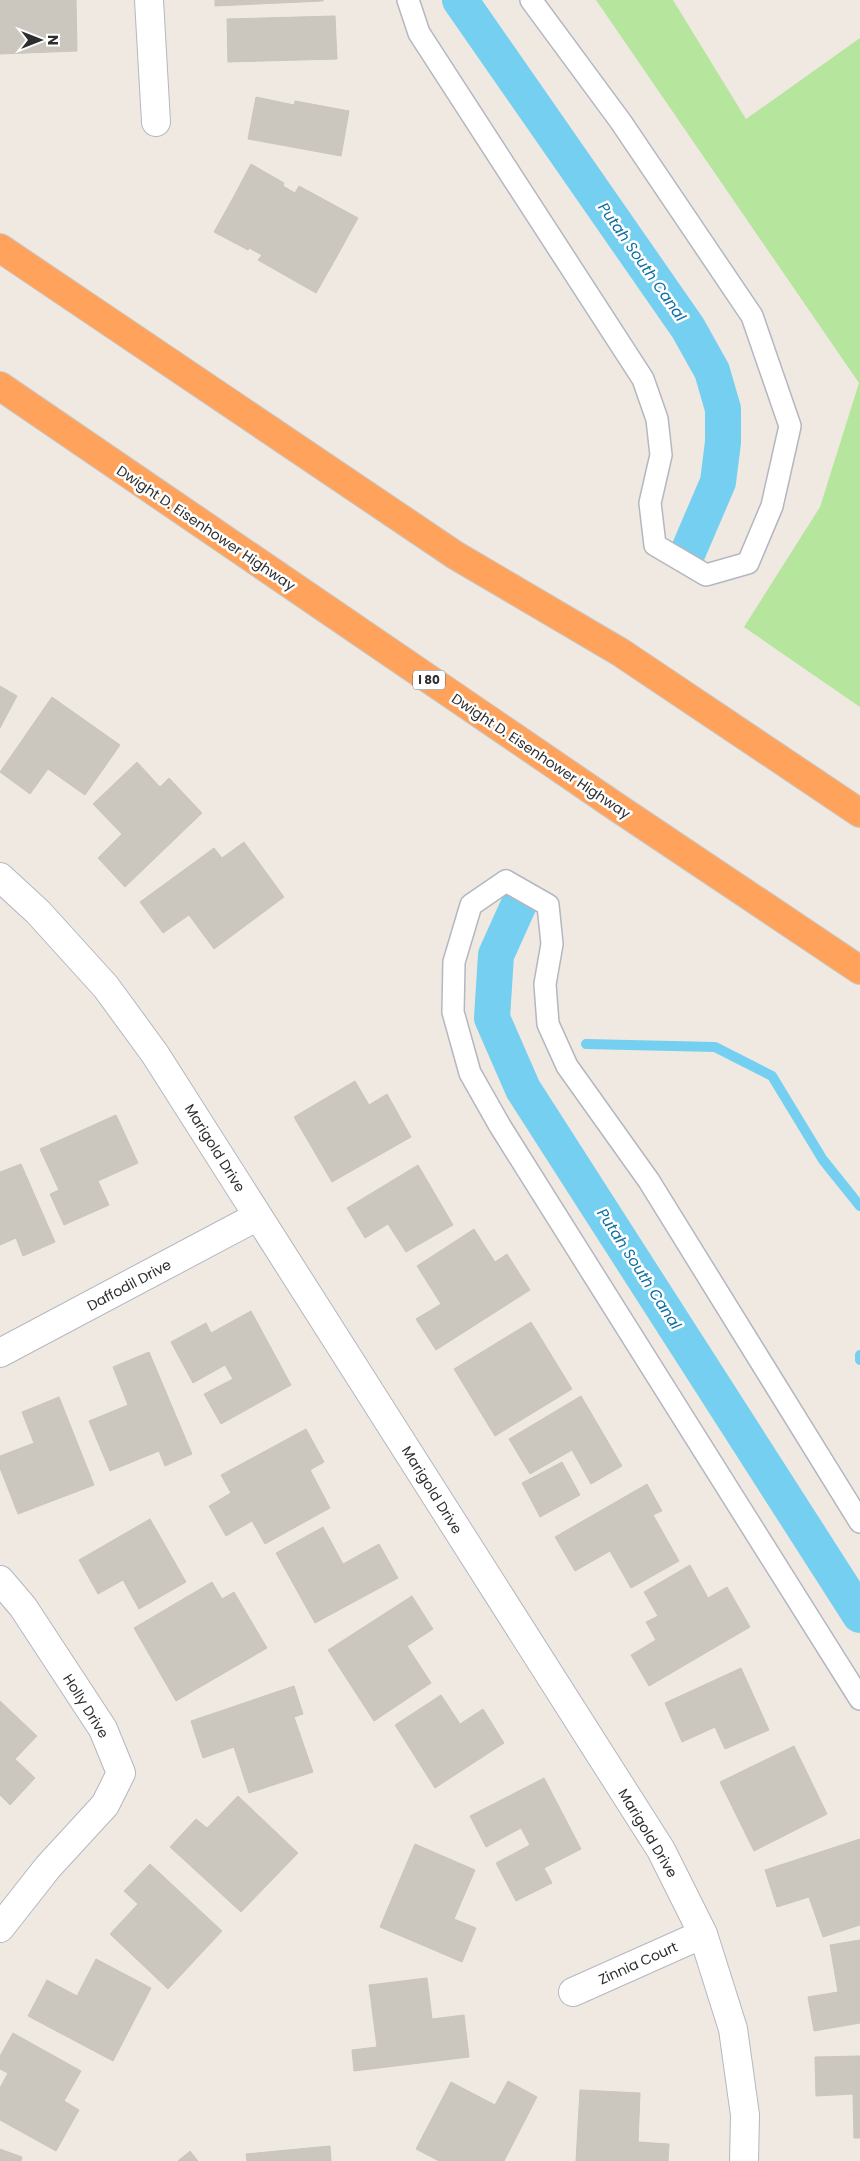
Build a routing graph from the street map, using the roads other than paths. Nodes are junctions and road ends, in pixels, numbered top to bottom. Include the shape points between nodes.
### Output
1 (149, 0) edge
2 (408, 0) edge
3 (531, 0) edge
4 (156, 122) dead end
5 (0, 248) edge
6 (0, 386) edge
7 (860, 813) edge
8 (0, 877) edge
9 (860, 970) edge
10 (258, 1216) junction
11 (0, 1352) edge
12 (860, 1522) edge
13 (0, 1580) edge
14 (860, 1699) edge
15 (0, 1928) edge
16 (703, 1934) junction
17 (573, 1992) dead end
18 (744, 2161) edge

1 - 4 street
2 - 3 lane via 419,33 642,379 657,419 661,455 650,502 655,545 706,575 748,563 772,506 790,426 752,316 621,122
5 - 7 highway via 446,549 620,652
6 - 9 highway, Dwight D. Eisenhower Highway / I 80
8 - 10 street, Marigold Drive via 38,912 106,987 155,1054
10 - 11 street, Daffodil Drive
10 - 16 street, Marigold Drive via 661,1850
12 - 14 lane via 649,1181 567,1066 548,1024 545,984 552,944 548,906 506,881 471,905 454,962 453,1012 470,1073 505,1135
13 - 15 street, Holly Drive via 23,1607 103,1729 121,1773 105,1805 48,1867
16 - 17 street, Zinnia Court
16 - 18 street, Marigold Drive via 733,2029 746,2115

